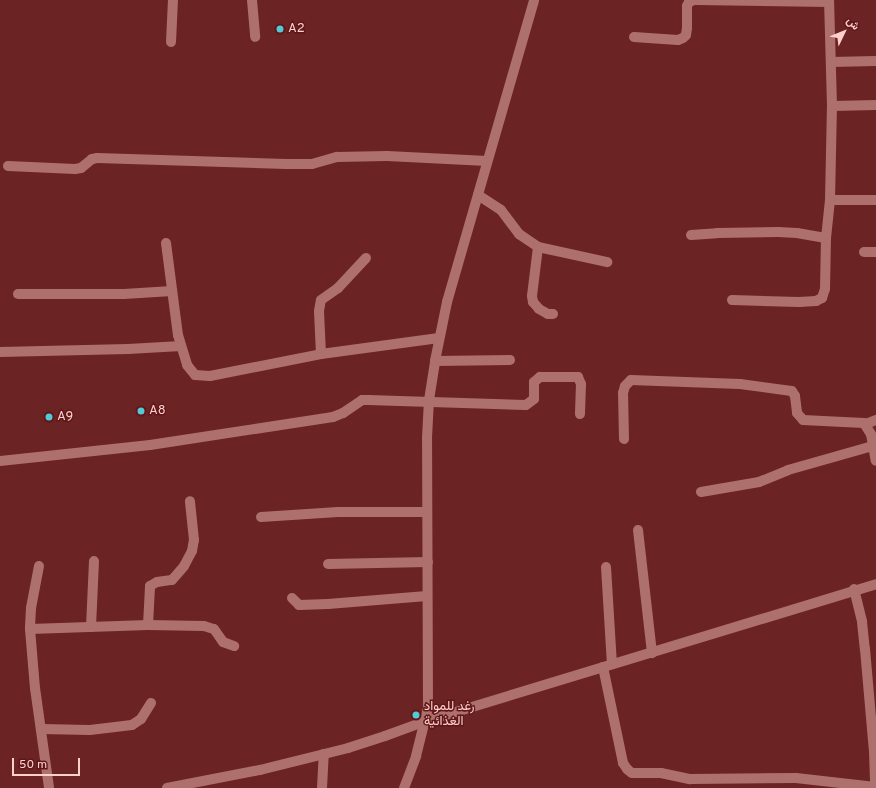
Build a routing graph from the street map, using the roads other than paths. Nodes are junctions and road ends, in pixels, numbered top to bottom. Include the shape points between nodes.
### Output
1 (173, 0) edge
2 (252, 0) edge
3 (534, 0) edge
4 (695, 0) edge
5 (829, 1) edge
6 (255, 37) dead end
7 (634, 37) dead end
8 (171, 42) dead end
9 (876, 61) edge
10 (831, 62) junction
11 (876, 105) edge
12 (832, 106) junction
13 (487, 161) junction
14 (8, 166) dead end
15 (478, 195) junction
16 (830, 200) junction
17 (876, 200) edge
18 (691, 235) dead end
19 (826, 238) junction
20 (166, 243) dead end
21 (538, 247) junction
22 (864, 252) dead end
23 (876, 252) edge
24 (366, 258) dead end
25 (607, 262) dead end
26 (172, 291) junction
27 (18, 294) dead end
28 (732, 300) dead end
29 (553, 314) dead end
30 (439, 338) junction
31 (181, 346) junction
32 (0, 352) edge
33 (321, 354) junction
34 (510, 360) dead end
35 (435, 361) junction
36 (429, 400) junction
37 (580, 414) dead end
38 (876, 420) edge
39 (866, 424) junction
40 (624, 439) dead end
41 (873, 446) junction
42 (0, 461) edge
43 (876, 461) edge
44 (701, 492) dead end
45 (190, 501) dead end
46 (427, 512) junction
47 (261, 517) dead end
48 (638, 530) dead end
49 (94, 561) dead end
50 (428, 562) junction
51 (328, 564) dead end
52 (39, 566) dead end
53 (606, 567) dead end
54 (876, 584) edge
55 (854, 589) junction
56 (427, 596) junction
57 (292, 598) dead end
58 (148, 625) junction
59 (91, 627) junction
60 (30, 629) junction
61 (234, 646) dead end
62 (652, 653) junction
63 (608, 665) junction
64 (151, 703) dead end
65 (426, 721) junction
66 (42, 729) junction
67 (324, 754) junction
68 (875, 787) edge
69 (49, 788) edge
70 (167, 788) edge
71 (322, 788) edge
72 (404, 788) edge

1 - 8 street
2 - 6 street
3 - 13 street
4 - 5 street
4 - 7 street via 687,6 687,28 683,38 678,40
5 - 10 street
9 - 10 street
10 - 12 street
11 - 12 street
12 - 16 street
13 - 14 street via 387,156 337,157 312,164 286,164 97,158 75,169
13 - 15 street
15 - 21 street via 501,210 519,234
15 - 30 street
16 - 17 street
16 - 19 street
18 - 19 street via 778,232
19 - 28 street via 822,298 799,302
20 - 26 street
21 - 25 street
21 - 29 street via 533,302 539,309
22 - 23 street
24 - 33 street via 338,288 321,300
26 - 27 street
26 - 31 street
30 - 33 street
30 - 35 street
31 - 32 street
31 - 33 street via 190,371 202,376
34 - 35 street
35 - 36 street
36 - 37 street via 526,405 534,399 536,378 575,377 581,384
36 - 42 street via 362,400 339,415 311,420 150,445
36 - 46 street
38 - 39 street
39 - 40 street via 804,420 797,413 795,396 789,390 740,384 636,380 628,383 623,393
39 - 41 street
41 - 43 street
41 - 44 street via 788,470 760,482
45 - 58 street via 194,540 192,552 172,580 157,582 150,586
46 - 47 street via 338,512
46 - 50 street
48 - 62 street
49 - 59 street
50 - 51 street
50 - 56 street
52 - 60 street
53 - 63 street
54 - 55 street
55 - 62 street
55 - 68 street via 865,649
56 - 57 street via 306,605 299,605
56 - 65 street via 429,676
58 - 59 street
58 - 61 street via 210,627 223,642
59 - 60 street
60 - 66 street
62 - 63 street
63 - 65 street
63 - 68 street via 623,763 632,773 690,779 796,778
64 - 66 street via 141,719 132,725 90,730
65 - 67 street
65 - 72 street
66 - 69 street
67 - 70 street via 260,770
67 - 71 street

